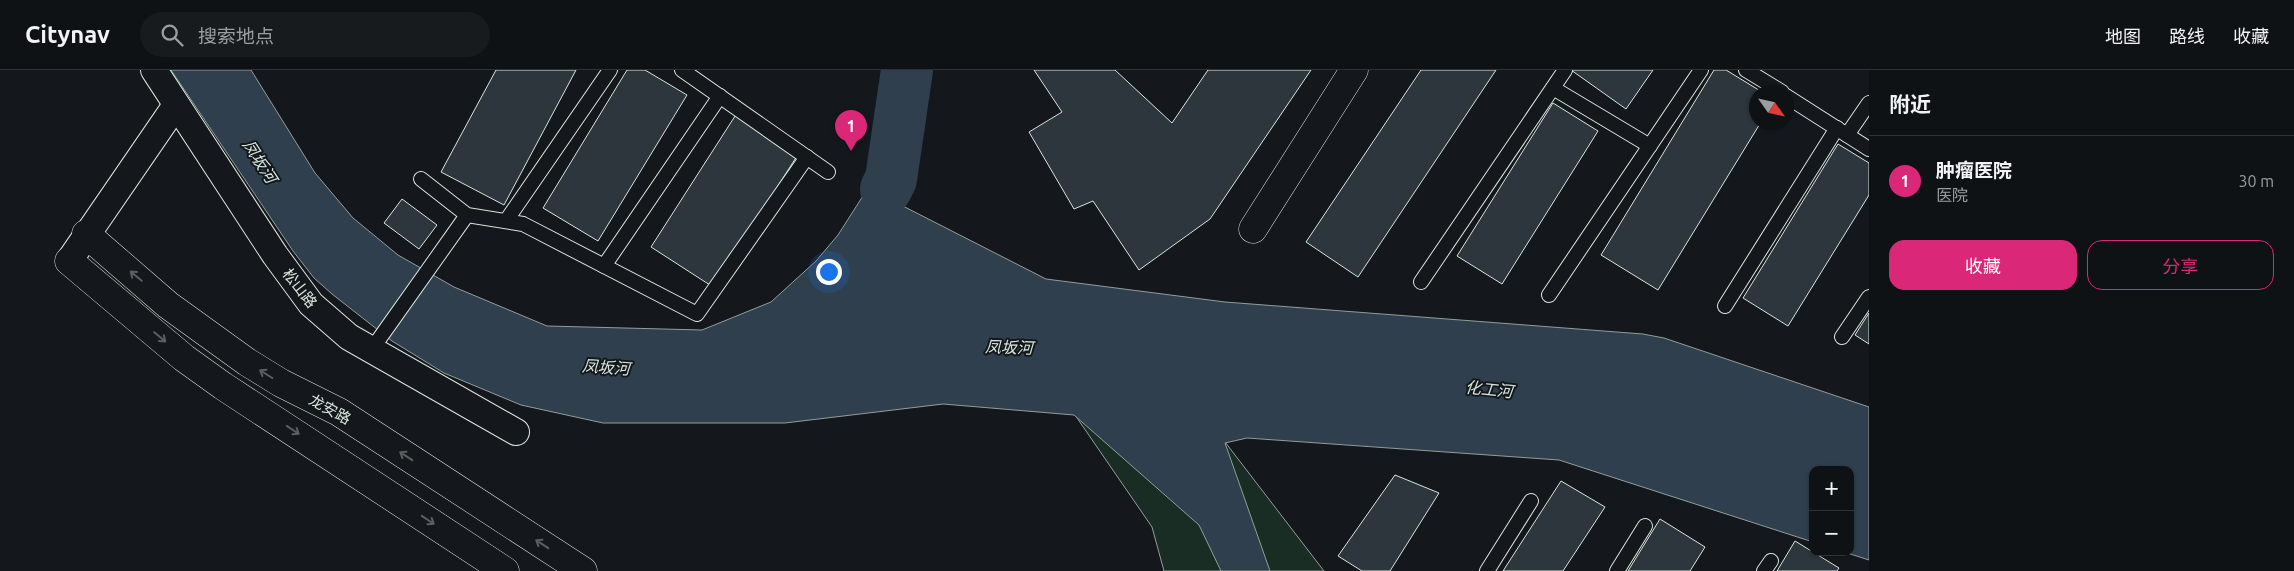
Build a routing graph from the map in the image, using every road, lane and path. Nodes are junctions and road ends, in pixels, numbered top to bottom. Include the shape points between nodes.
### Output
1 (154, 70) edge
2 (610, 70) edge
3 (682, 70) edge
4 (1354, 70) edge
5 (1565, 70) edge
6 (1701, 70) edge
7 (1746, 70) edge
8 (1771, 85) edge
9 (1552, 88) junction
10 (720, 96) junction
11 (1794, 101) edge
12 (1869, 103) edge
13 (176, 105) junction
14 (1842, 131) junction
15 (1650, 146) junction
16 (1869, 149) edge
17 (807, 157) junction
18 (828, 172) dead end
19 (422, 179) dead end
20 (467, 215) junction
21 (506, 222) junction
22 (1253, 229) dead end
23 (86, 234) junction
24 (68, 261) joint
25 (604, 266) junction
26 (1421, 282) dead end
27 (1549, 295) dead end
28 (1869, 296) edge
29 (1725, 306) dead end
30 (1842, 337) dead end
31 (372, 349) junction
32 (516, 432) dead end
33 (1531, 501) dead end
34 (1645, 526) dead end
35 (505, 571) edge
36 (583, 571) edge
37 (1487, 571) edge
38 (1617, 571) edge

1 - 13 street, 松山路
2 - 21 lane
3 - 10 lane
4 - 22 main road
5 - 9 lane
6 - 15 lane
7 - 8 lane
9 - 15 lane
9 - 26 lane
10 - 17 lane
10 - 25 lane
11 - 14 lane
12 - 14 lane
13 - 23 street
13 - 31 street, 松山路 via 274,255 311,304 350,337
14 - 16 lane
14 - 29 lane
15 - 27 lane
17 - 18 lane
17 - 25 lane via 697,314
19 - 20 lane
20 - 21 lane
20 - 31 lane
21 - 25 lane via 523,224
23 - 24 street
36 -> 23 main road, 龙安路 via 339,412 247,362 168,305
24 -> 35 main road via 184,358 223,386
28 - 30 lane
31 - 32 street, 松山路
33 - 37 lane
34 - 38 lane

